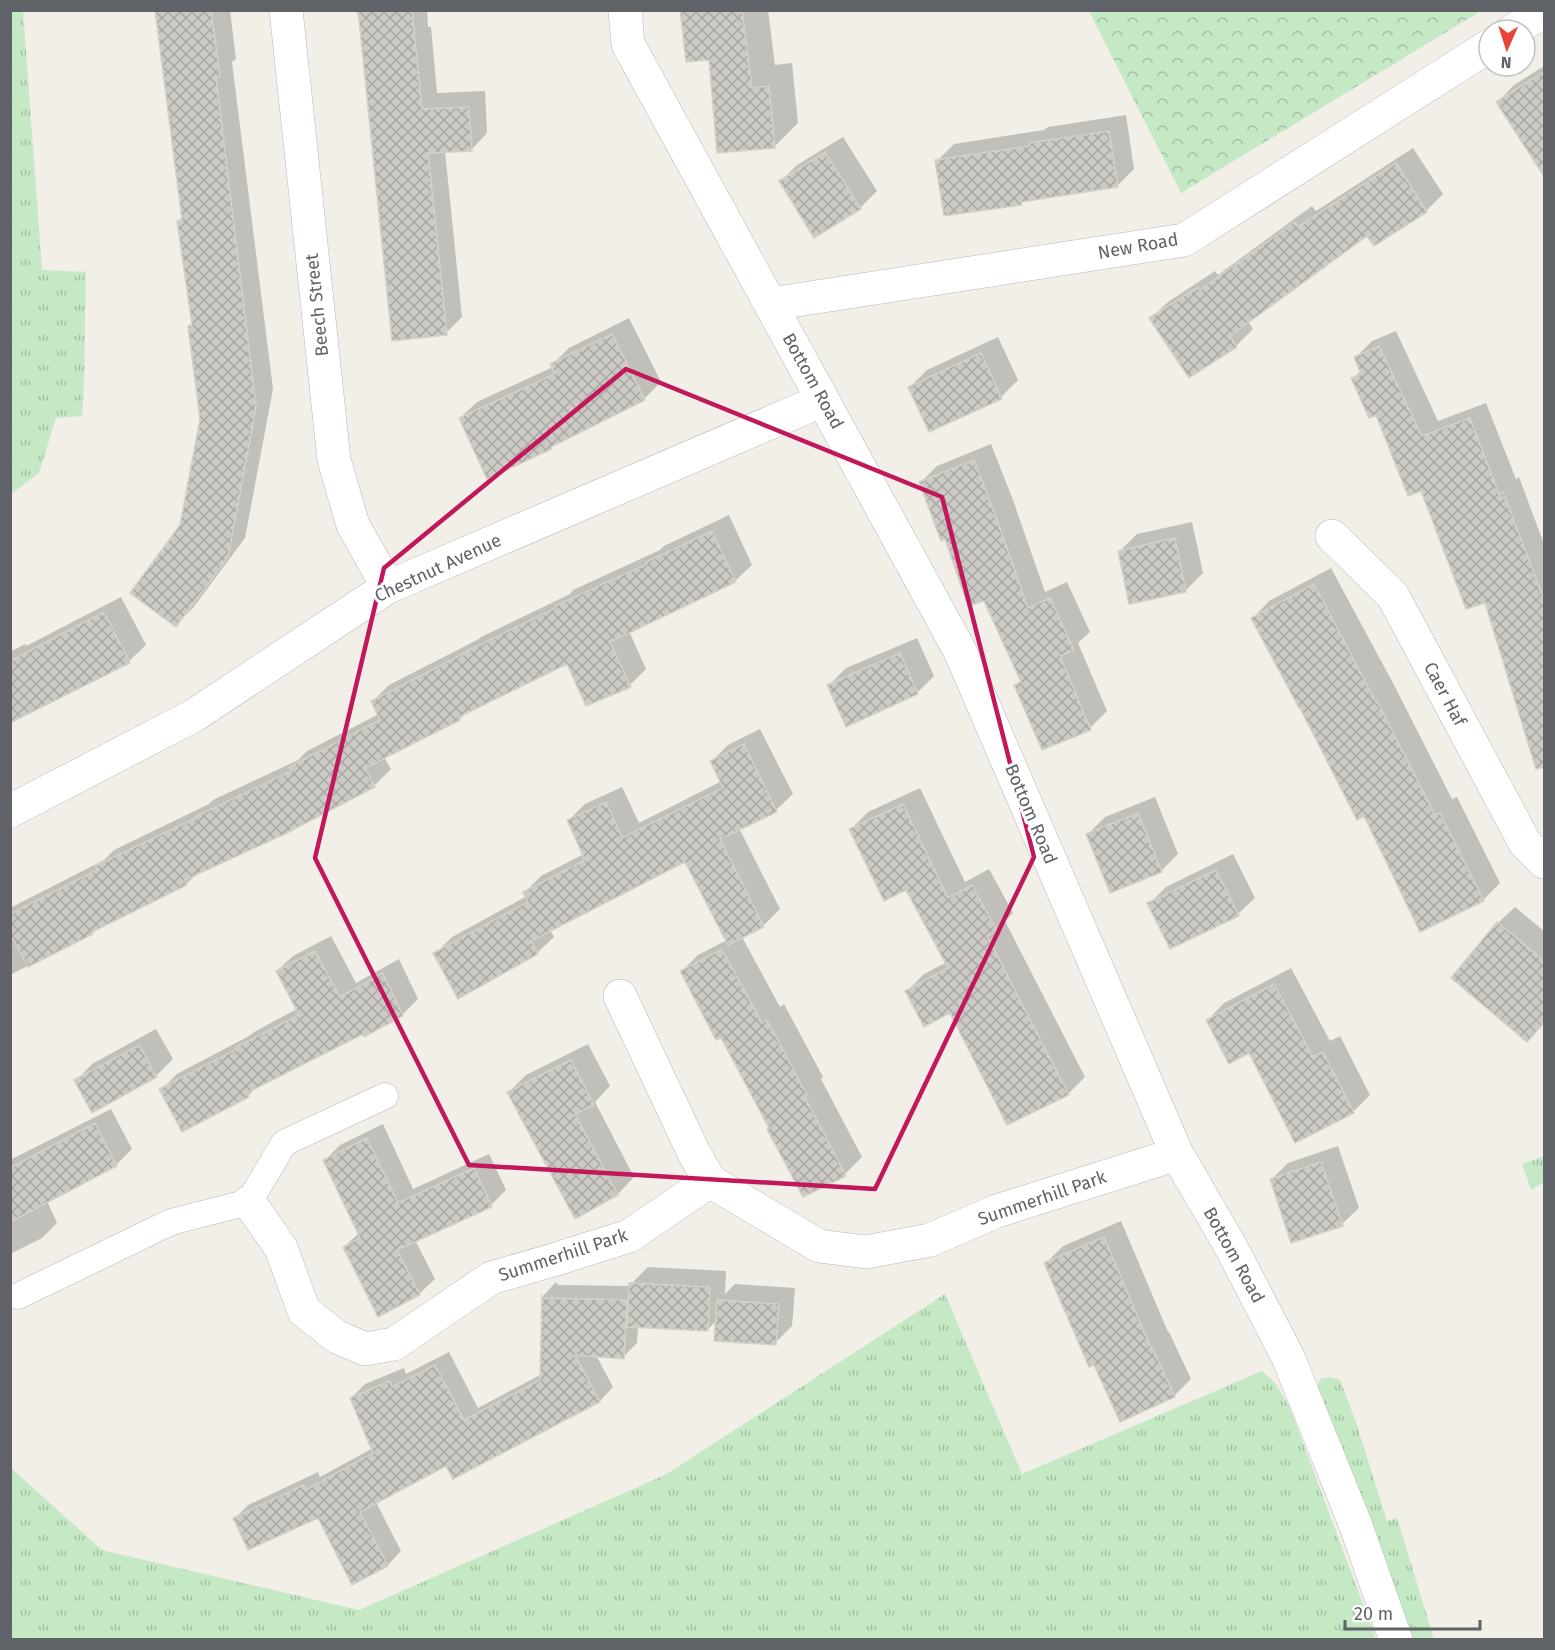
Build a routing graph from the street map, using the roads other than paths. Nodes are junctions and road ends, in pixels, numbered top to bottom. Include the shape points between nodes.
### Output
1 (286, 10) edge
2 (625, 10) edge
3 (1477, 54) edge
4 (771, 304) junction
5 (823, 400) junction
6 (1332, 536) dead end
7 (388, 587) junction
8 (10, 811) edge
9 (1545, 862) edge
10 (620, 996) dead end
11 (385, 1096) dead end
12 (1177, 1154) junction
13 (710, 1180) junction
14 (249, 1202) junction
15 (18, 1296) dead end
16 (1396, 1640) edge

1 - 7 street, Beech Street via 334,460 353,525
2 - 4 street, Bottom Road via 628,44
3 - 4 street, New Road via 1184,240
4 - 5 street, Bottom Road
5 - 7 street, Chestnut Avenue
5 - 12 street, Bottom Road via 960,651
6 - 9 street, Caer Haf via 1393,596 1525,843
7 - 8 street, Chestnut Avenue via 193,716
10 - 13 street, Summerhill Park
11 - 14 lane via 284,1143
12 - 13 street, Summerhill Park via 997,1211 930,1240 866,1252 819,1246
12 - 16 street, Bottom Road via 1288,1357 1356,1526
13 - 14 street, Summerhill Park via 629,1236 490,1278 394,1344 365,1349 337,1337 304,1311 281,1248
14 - 15 lane via 171,1222

